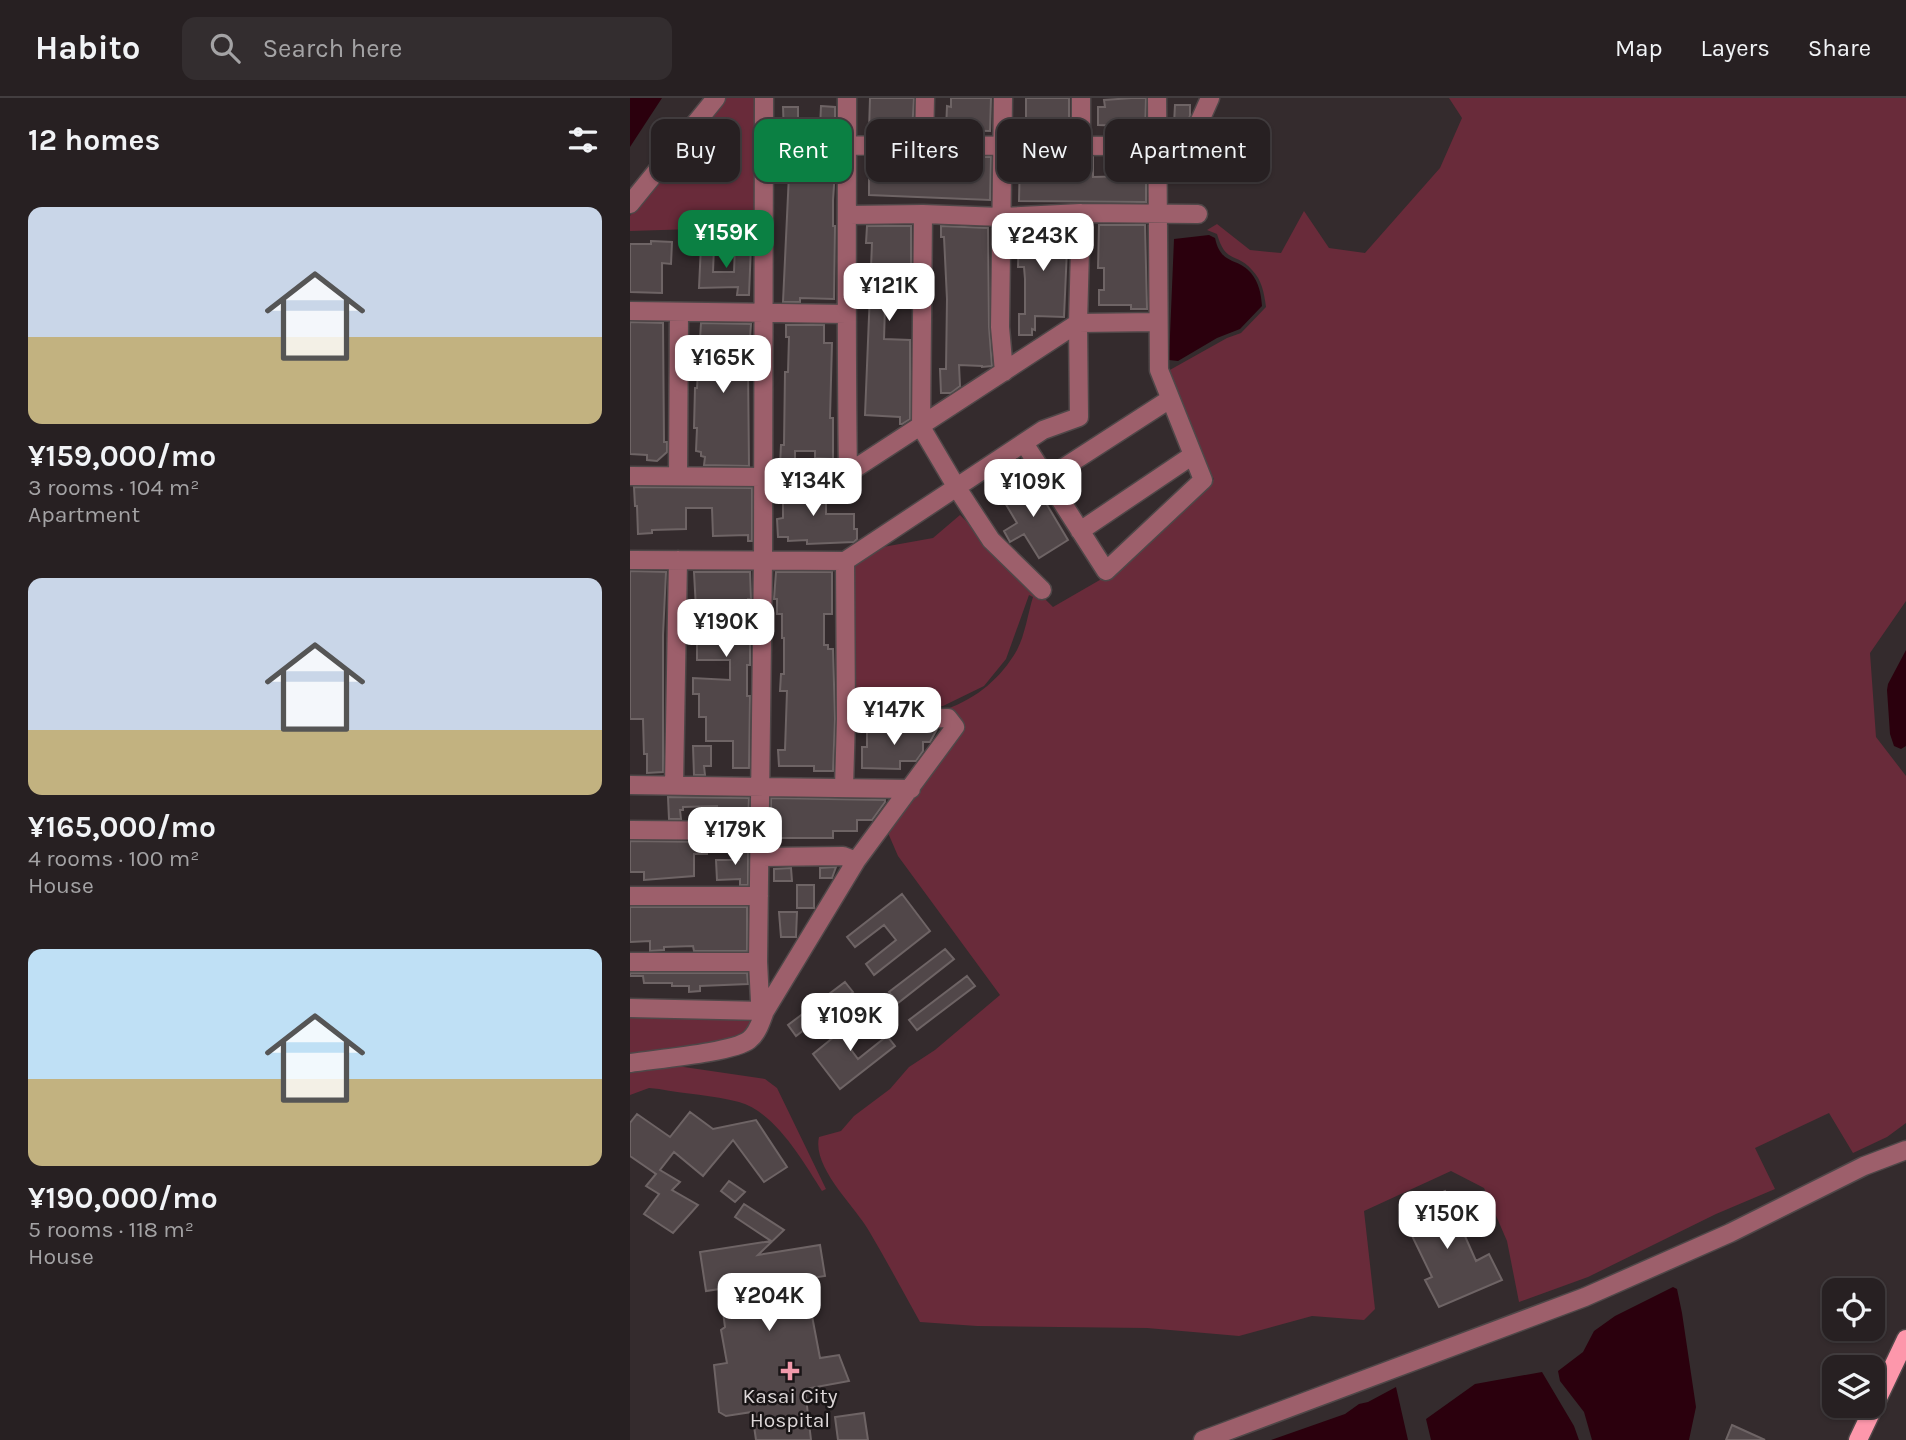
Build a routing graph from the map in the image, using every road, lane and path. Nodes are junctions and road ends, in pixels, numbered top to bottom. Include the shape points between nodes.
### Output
1 (716, 98) edge
2 (764, 98) edge
3 (847, 98) edge
4 (925, 98) edge
5 (1003, 98) edge
6 (1081, 98) edge
7 (1157, 98) edge
8 (1210, 98) edge
9 (764, 119) edge
10 (847, 119) edge
11 (925, 119) edge
12 (1003, 119) edge
13 (1081, 119) edge
14 (1157, 119) edge
15 (1201, 119) edge
16 (765, 182) edge
17 (848, 182) edge
18 (1001, 182) edge
19 (1157, 182) edge
20 (633, 197) edge
21 (923, 214) junction
22 (1080, 214) junction
23 (1198, 214) dead end
24 (849, 215) junction
25 (1157, 215) junction
26 (1001, 216) junction
27 (630, 311) edge
28 (679, 312) junction
29 (764, 313) junction
30 (846, 314) junction
31 (1157, 322) junction
32 (1078, 323) junction
33 (1004, 372) junction
34 (1170, 399) junction
35 (921, 427) junction
36 (1024, 443) junction
37 (1193, 455) junction
38 (848, 473) junction
39 (630, 476) edge
40 (678, 476) junction
41 (763, 477) junction
42 (1046, 479) junction
43 (957, 488) junction
44 (1080, 531) junction
45 (763, 559) junction
46 (630, 560) edge
47 (678, 560) junction
48 (845, 561) junction
49 (1042, 590) dead end
50 (846, 719) junction
51 (630, 785) edge
52 (674, 785) junction
53 (762, 787) junction
54 (844, 787) junction
55 (911, 789) junction
56 (630, 830) edge
57 (760, 831) junction
58 (760, 857) junction
59 (856, 861) junction
60 (630, 896) edge
61 (760, 896) junction
62 (630, 962) edge
63 (758, 962) junction
64 (630, 1008) edge
65 (765, 1011) junction
66 (630, 1063) edge
67 (1906, 1150) edge
68 (1906, 1339) edge
69 (1203, 1440) edge
70 (1858, 1440) edge

1 - 20 street
2 - 9 street
3 - 10 street
4 - 11 street
5 - 12 street
6 - 13 street
7 - 14 street
8 - 15 street
16 - 29 street
17 - 24 street
18 - 26 street
19 - 25 street
21 - 24 street
21 - 26 street
21 - 35 street
22 - 25 street
22 - 26 street
22 - 32 street
23 - 25 street
24 - 30 street
25 - 31 street
26 - 33 street
27 - 28 street
28 - 29 street
28 - 40 street
29 - 30 street
29 - 41 street
30 - 38 street
31 - 32 street
31 - 34 street via 1159,370
32 - 33 street
32 - 36 street via 1079,417 1042,430
33 - 35 street
34 - 37 street
34 - 42 street
35 - 38 street
35 - 43 street
36 - 42 street
36 - 43 street
37 - 44 street
37 - 44 street via 1203,480 1106,571
38 - 41 street
39 - 40 street
40 - 41 street
41 - 45 street
42 - 44 street
43 - 48 street
43 - 49 street via 991,540
45 - 47 street
45 - 48 street
45 - 53 street
46 - 47 street
47 - 52 street
48 - 50 street
50 - 54 street
50 - 55 street via 948,718 955,727
51 - 52 street
52 - 53 street
53 - 54 street
53 - 57 street
54 - 55 street
55 - 59 street
56 - 57 street
57 - 58 street
58 - 59 street via 843,856
58 - 61 street
59 - 65 street
60 - 61 street
61 - 63 street
62 - 63 street
63 - 65 street via 760,1001
64 - 65 street
65 - 66 street via 750,1040 730,1049
67 - 69 street via 1585,1297
68 - 70 main road

